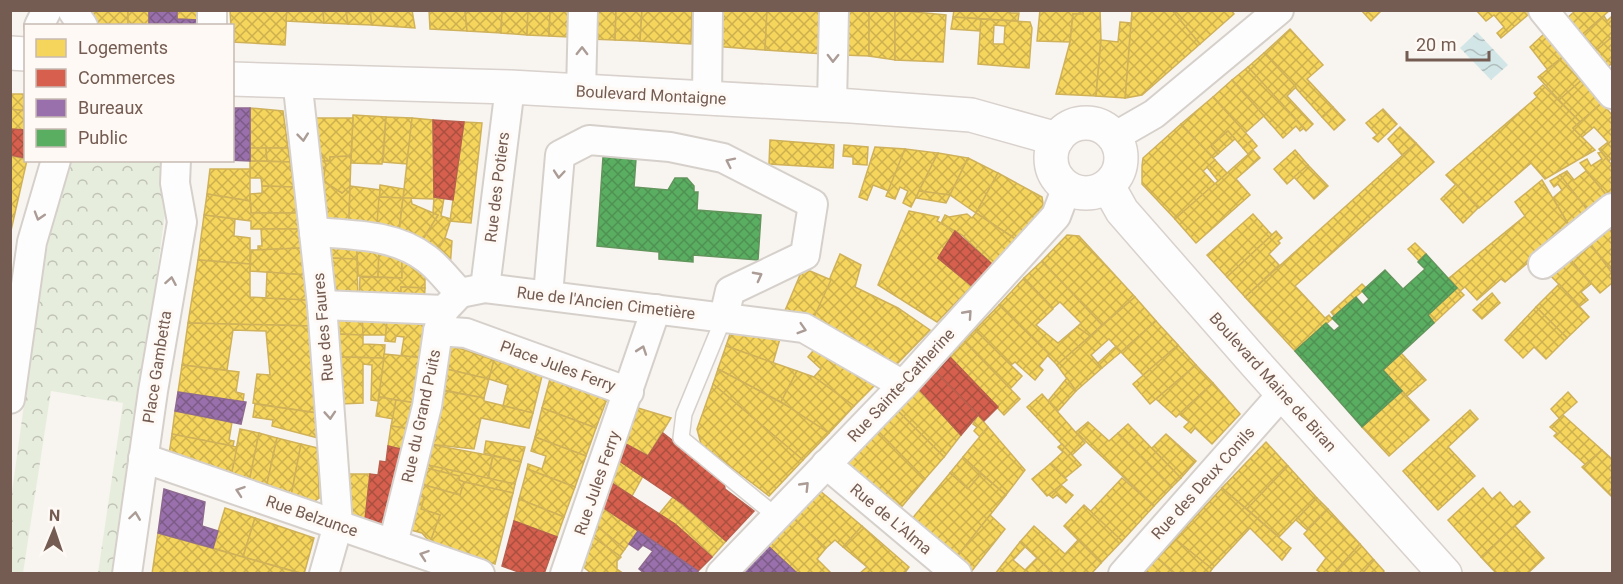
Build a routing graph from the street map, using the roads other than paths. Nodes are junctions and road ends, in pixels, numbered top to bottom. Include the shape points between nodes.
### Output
1 (48, 10) edge
2 (72, 10) edge
3 (583, 10) edge
4 (708, 10) edge
5 (834, 10) edge
6 (1279, 10) edge
7 (1543, 10) edge
8 (40, 24) edge
9 (82, 24) edge
10 (235, 77) edge
11 (297, 79) junction
12 (510, 87) junction
13 (581, 92) junction
14 (1612, 94) edge
15 (707, 97) junction
16 (832, 105) junction
17 (1114, 137) junction
18 (1057, 139) junction
19 (55, 162) edge
20 (176, 162) edge
21 (1108, 186) junction
22 (1067, 187) junction
23 (1612, 208) edge
24 (314, 232) junction
25 (1543, 264) dead end
26 (548, 295) junction
27 (322, 305) junction
28 (457, 305) junction
29 (656, 309) junction
30 (724, 317) junction
31 (903, 385) junction
32 (628, 392) junction
33 (1282, 393) junction
34 (10, 399) edge
35 (144, 458) junction
36 (826, 464) junction
37 (776, 516) junction
38 (338, 525) junction
39 (393, 544) junction
40 (127, 573) edge
41 (324, 573) edge
42 (480, 573) edge
43 (565, 573) edge
44 (721, 573) edge
45 (957, 573) edge
46 (1123, 573) edge
47 (1444, 573) edge

1 - 8 street
2 - 9 street
13 -> 3 street
4 - 15 street
5 -> 16 street
6 - 17 street via 1154,114
7 - 14 street
10 - 11 main road, Boulevard Montaigne
11 - 12 main road, Boulevard Montaigne
11 -> 24 street, Rue des Faures
12 - 13 main road, Boulevard Montaigne
12 - 28 street, Rue des Potiers
13 - 15 main road, Boulevard Montaigne
15 - 16 main road, Boulevard Montaigne
16 - 18 main road, Boulevard Montaigne via 971,115
17 - 18 main road via 1106,129 1085,124
17 - 21 main road via 1121,157 1120,168
18 - 22 main road via 1051,159 1053,170
19 -> 34 street via 32,242
35 -> 20 street, Place Gambetta via 182,222 175,183
21 - 22 main road via 1088,194
21 - 33 main road, Boulevard Maine de Biran via 1122,211
31 -> 22 street, Rue Sainte-Catherine via 1056,216
23 - 25 street
24 - 27 street, Rue des Faures
24 - 28 street via 404,244 428,259
26 - 28 street, Rue de l'Ancien Cimetière
26 - 29 street, Rue de l'Ancien Cimetière
30 -> 26 street via 730,291 805,255 813,204 723,158 670,147 589,140 560,156
27 - 28 street
27 -> 38 street, Rue des Faures
28 - 32 street, Place Jules Ferry via 466,333
28 - 39 street, Rue du Grand Puits
29 - 30 street, Rue de l'Ancien Cimetière
32 -> 29 street, Place Jules Ferry
30 -> 31 street, Rue de l'Ancien Cimetière via 804,327
30 - 37 lane via 684,414 681,438
31 - 36 street, Rue Sainte-Catherine
32 - 43 street, Rue Jules Ferry
33 - 46 street, Rue des Deux Conils
33 - 47 main road, Boulevard Maine de Biran
38 -> 35 street, Rue Belzunce
40 -> 35 street, Place Gambetta
37 -> 36 street, Rue Sainte-Catherine
36 - 45 street, Rue de L'Alma
37 - 44 street, Rue Sainte-Catherine
38 - 39 street, Rue Belzunce
38 - 41 street, Rue des Faures
42 -> 39 street, Rue Belzunce

